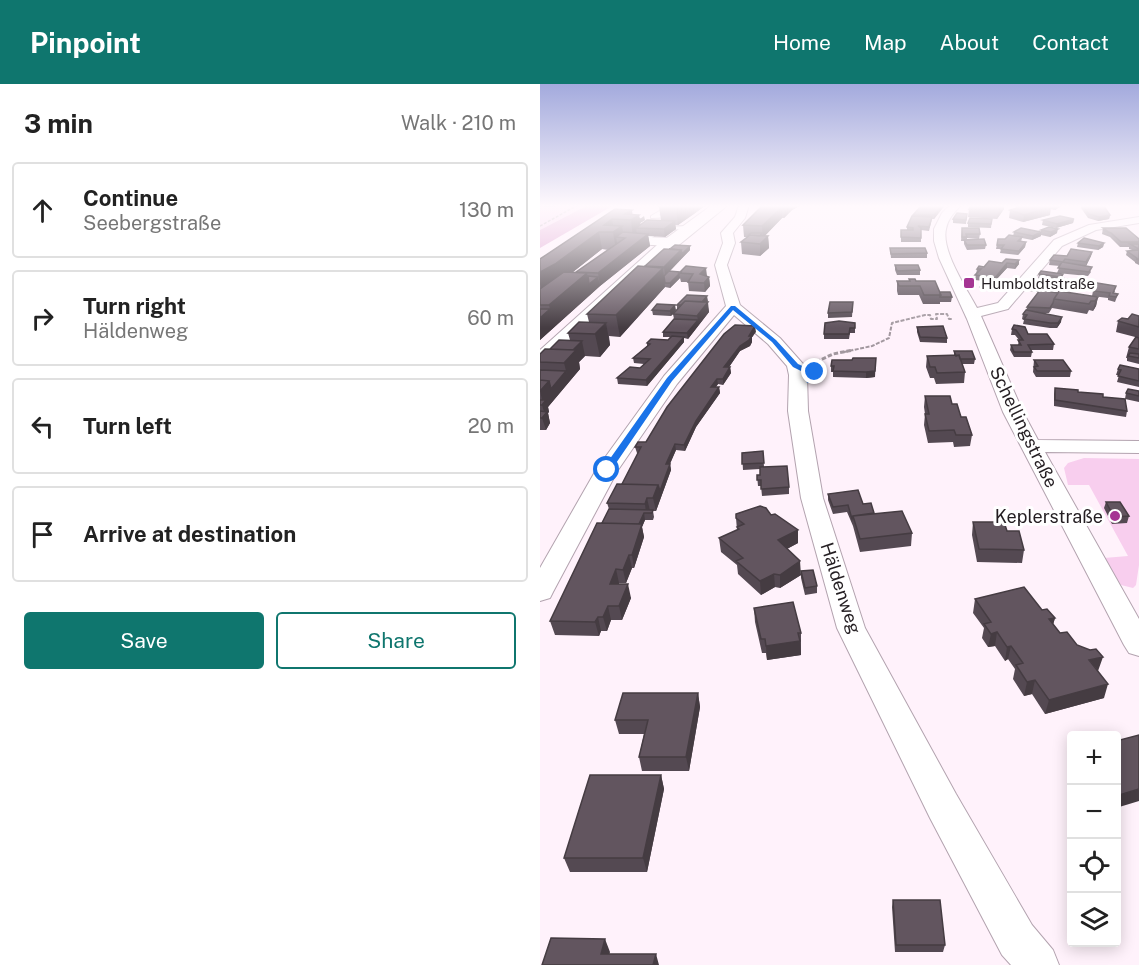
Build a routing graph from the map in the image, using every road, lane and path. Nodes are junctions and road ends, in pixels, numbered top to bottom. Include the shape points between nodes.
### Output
1 (667, 246) edge
2 (728, 246) edge
3 (941, 246) edge
4 (1055, 246) edge
5 (957, 284) junction
6 (1017, 288) junction
7 (733, 307) junction
8 (974, 317) junction
9 (540, 362) edge
10 (795, 365) junction
11 (1031, 446) junction
12 (1139, 447) edge
13 (540, 592) edge
14 (1139, 645) edge
15 (1025, 957) edge

1 - 9 main road
2 - 7 street via 721,265
3 - 5 street, Schellingstraße
4 - 6 street
5 - 6 path
5 - 8 street, Schellingstraße
6 - 8 street via 1004,306
7 - 10 street via 774,341
7 - 13 street via 670,380 607,470
8 - 10 path via 948,319 947,315 936,314 937,319 925,315 892,323 889,338 881,344 816,362 812,383 806,370
8 - 11 street, Schellingstraße
10 - 15 street, Häldenweg via 812,498 851,628
11 - 12 street
11 - 14 street, Schellingstraße via 1077,518

